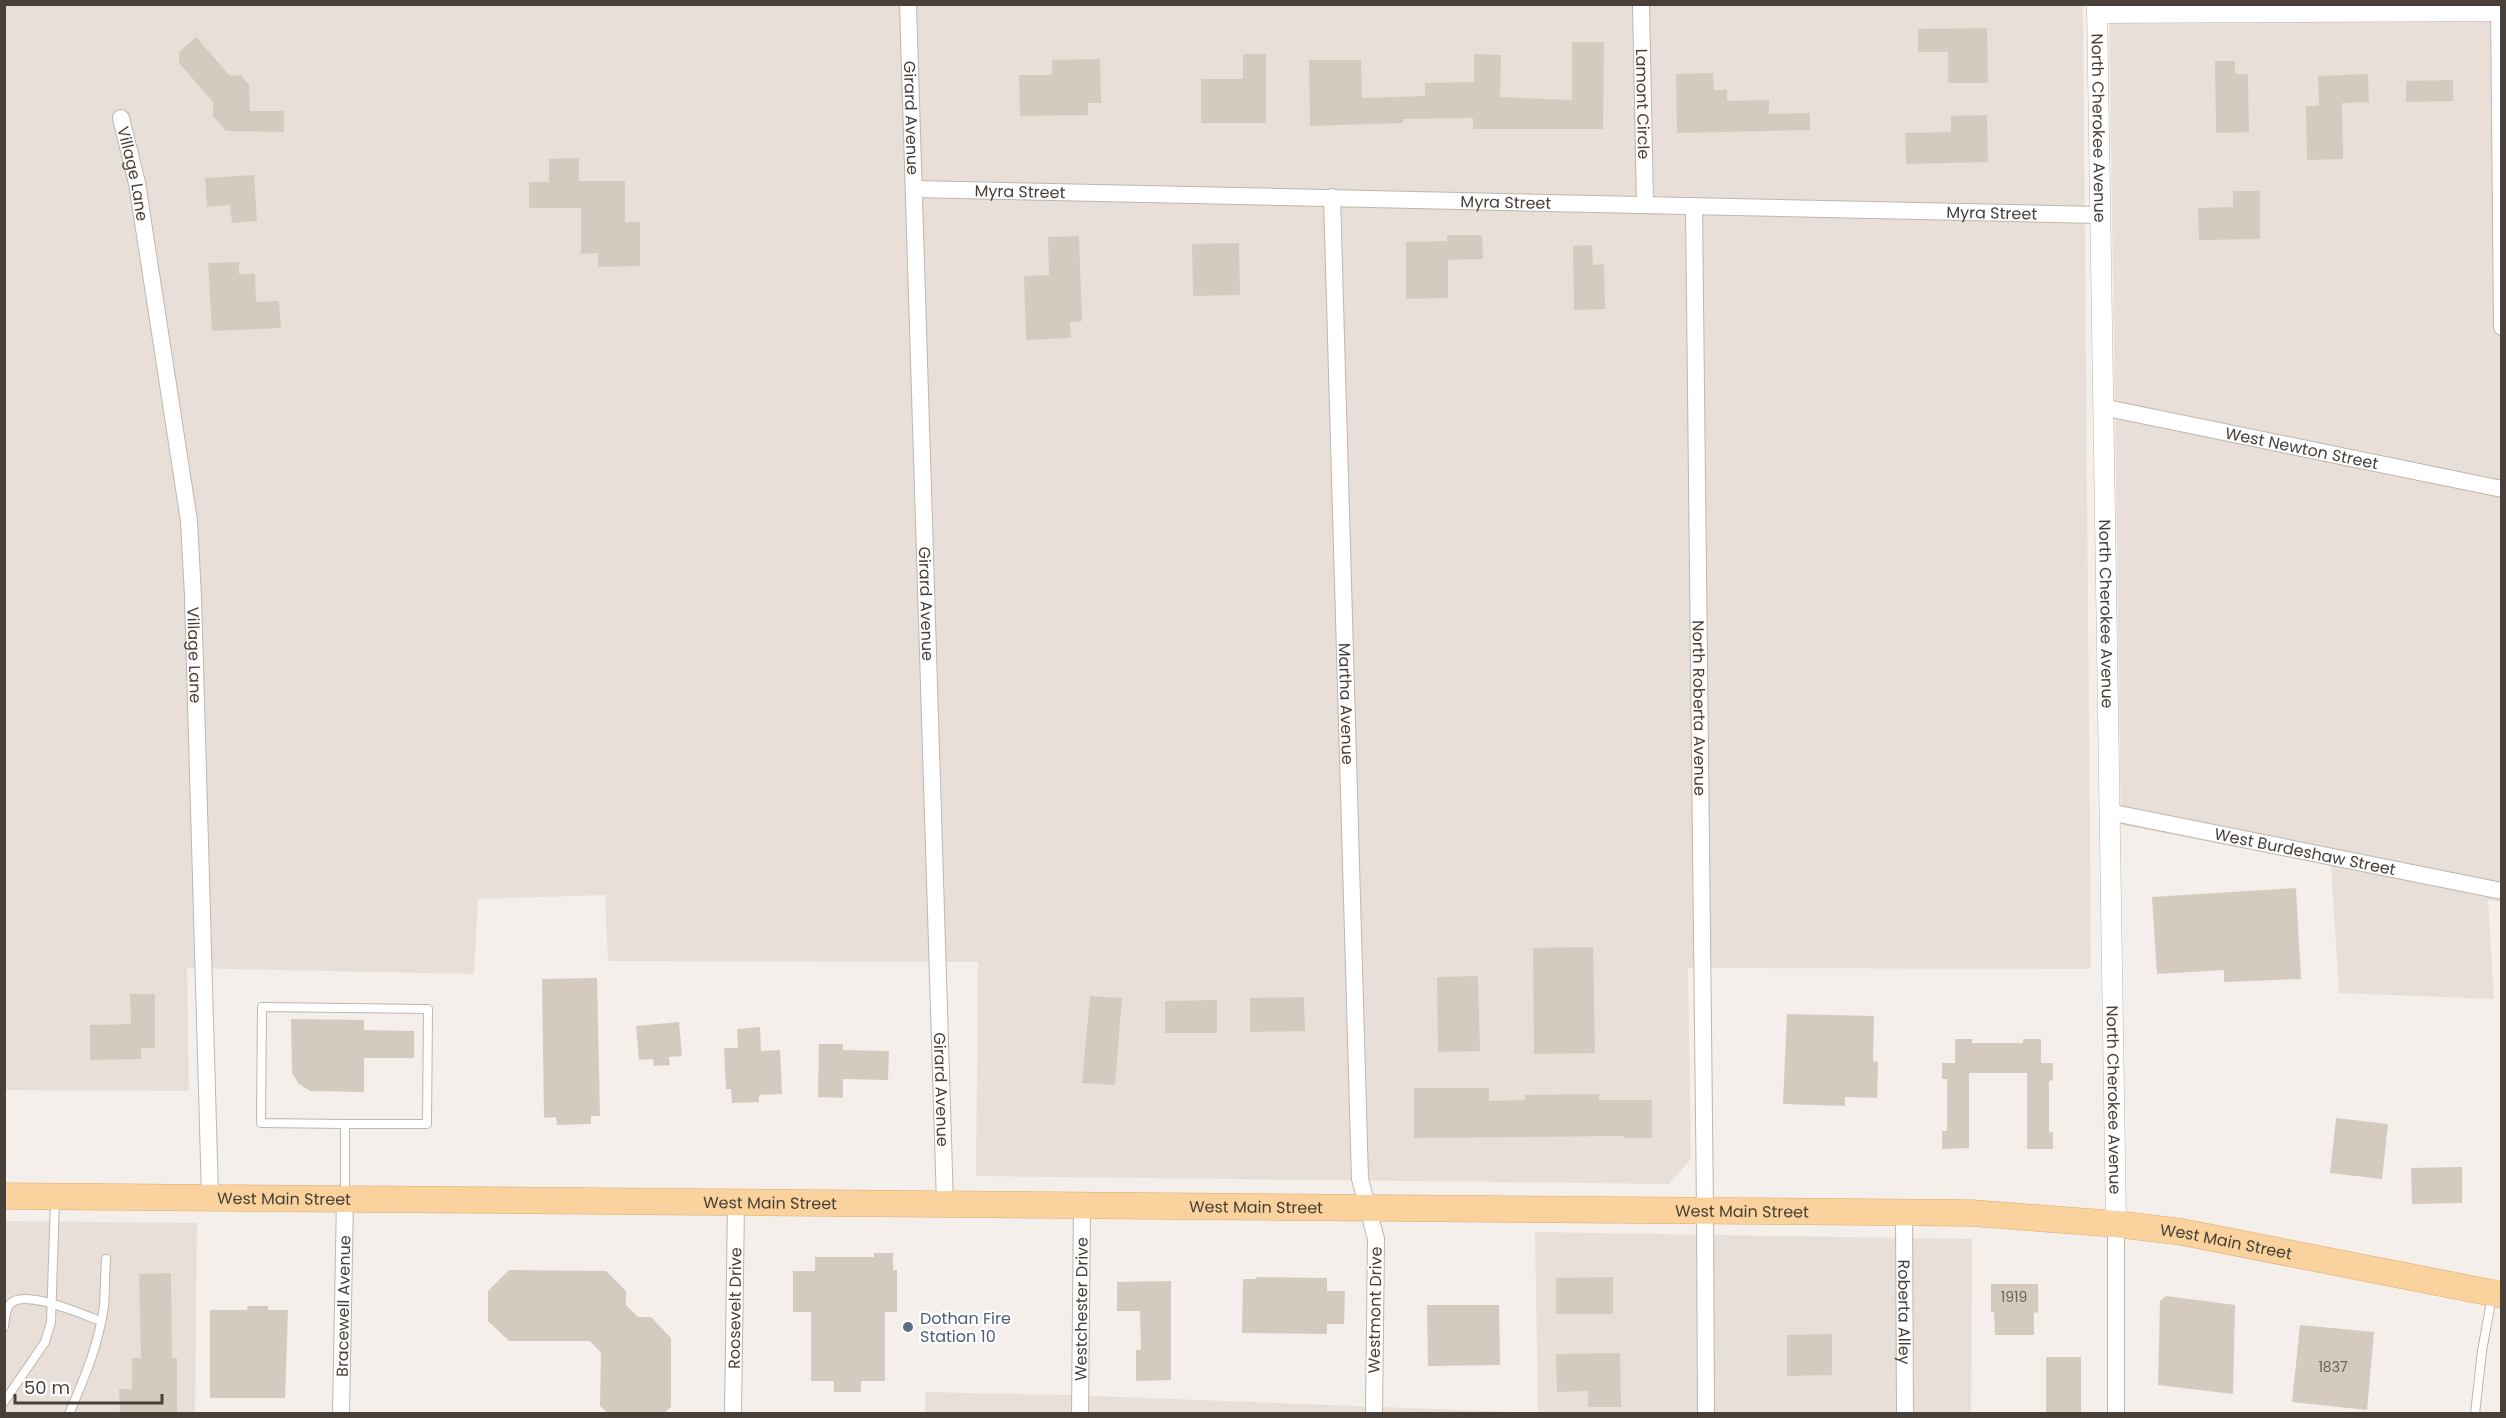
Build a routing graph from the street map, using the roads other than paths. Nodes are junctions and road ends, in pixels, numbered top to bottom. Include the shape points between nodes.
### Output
1 (908, 4) edge
2 (1641, 4) edge
3 (2097, 9) edge
4 (2500, 9) edge
5 (121, 118) dead end
6 (914, 189) junction
7 (1332, 197) junction
8 (1645, 205) junction
9 (1694, 206) junction
10 (2099, 215) junction
11 (2502, 327) edge
12 (2102, 407) junction
13 (2502, 489) edge
14 (2109, 812) junction
15 (2502, 891) edge
16 (345, 1124) junction
17 (4, 1196) edge
18 (55, 1196) junction
19 (210, 1197) junction
20 (345, 1199) junction
21 (736, 1203) junction
22 (945, 1204) junction
23 (1082, 1206) junction
24 (1368, 1208) junction
25 (1706, 1210) junction
26 (1904, 1212) junction
27 (2116, 1224) junction
28 (106, 1259) dead end
29 (2497, 1294) edge
30 (52, 1304) junction
31 (101, 1321) junction
32 (4, 1327) edge
33 (4, 1402) edge
34 (69, 1413) edge
35 (340, 1413) edge
36 (733, 1413) edge
37 (1080, 1413) edge
38 (1374, 1413) edge
39 (1706, 1413) edge
40 (1905, 1413) edge
41 (2116, 1413) edge
42 (2475, 1413) edge

1 - 6 street, Girard Avenue
2 - 8 street, Lamont Circle
3 - 4 street
3 - 10 street, North Cherokee Avenue
4 - 11 street
5 - 19 street, Village Lane via 137,183 189,521
6 - 7 street, Myra Street
6 - 22 street, Girard Avenue
7 - 8 street, Myra Street
7 - 24 street, Martha Avenue via 1359,1167
8 - 9 street, Myra Street
9 - 10 street, Myra Street
9 - 25 street, North Roberta Avenue
10 - 12 street, North Cherokee Avenue
12 - 13 street, West Newton Street
12 - 14 street, North Cherokee Avenue
14 - 15 street, West Burdeshaw Street
14 - 27 street, North Cherokee Avenue
16 - 16 lane via 427,1124 428,1009 262,1007 261,1122
16 - 20 lane
17 - 18 main road, West Main Street
18 - 19 main road, West Main Street
18 - 30 lane
19 - 20 main road, West Main Street
20 - 21 main road, West Main Street
20 - 35 street, Bracewell Avenue
21 - 22 main road, West Main Street
21 - 36 street, Roosevelt Drive
22 - 23 main road, West Main Street
23 - 24 main road, West Main Street
23 - 37 street, Westchester Drive
24 - 25 main road, West Main Street
24 - 38 street, Westmont Drive via 1376,1239
25 - 26 main road, West Main Street
25 - 39 street, North Roberta Avenue
26 - 27 main road, West Main Street
26 - 40 street, Roberta Alley
27 - 29 main road, West Main Street via 2181,1232
27 - 41 street
28 - 31 lane
29 - 42 lane via 2482,1351
30 - 31 lane
30 - 32 lane via 15,1300 9,1305
30 - 33 lane via 45,1342
31 - 34 lane via 89,1368

